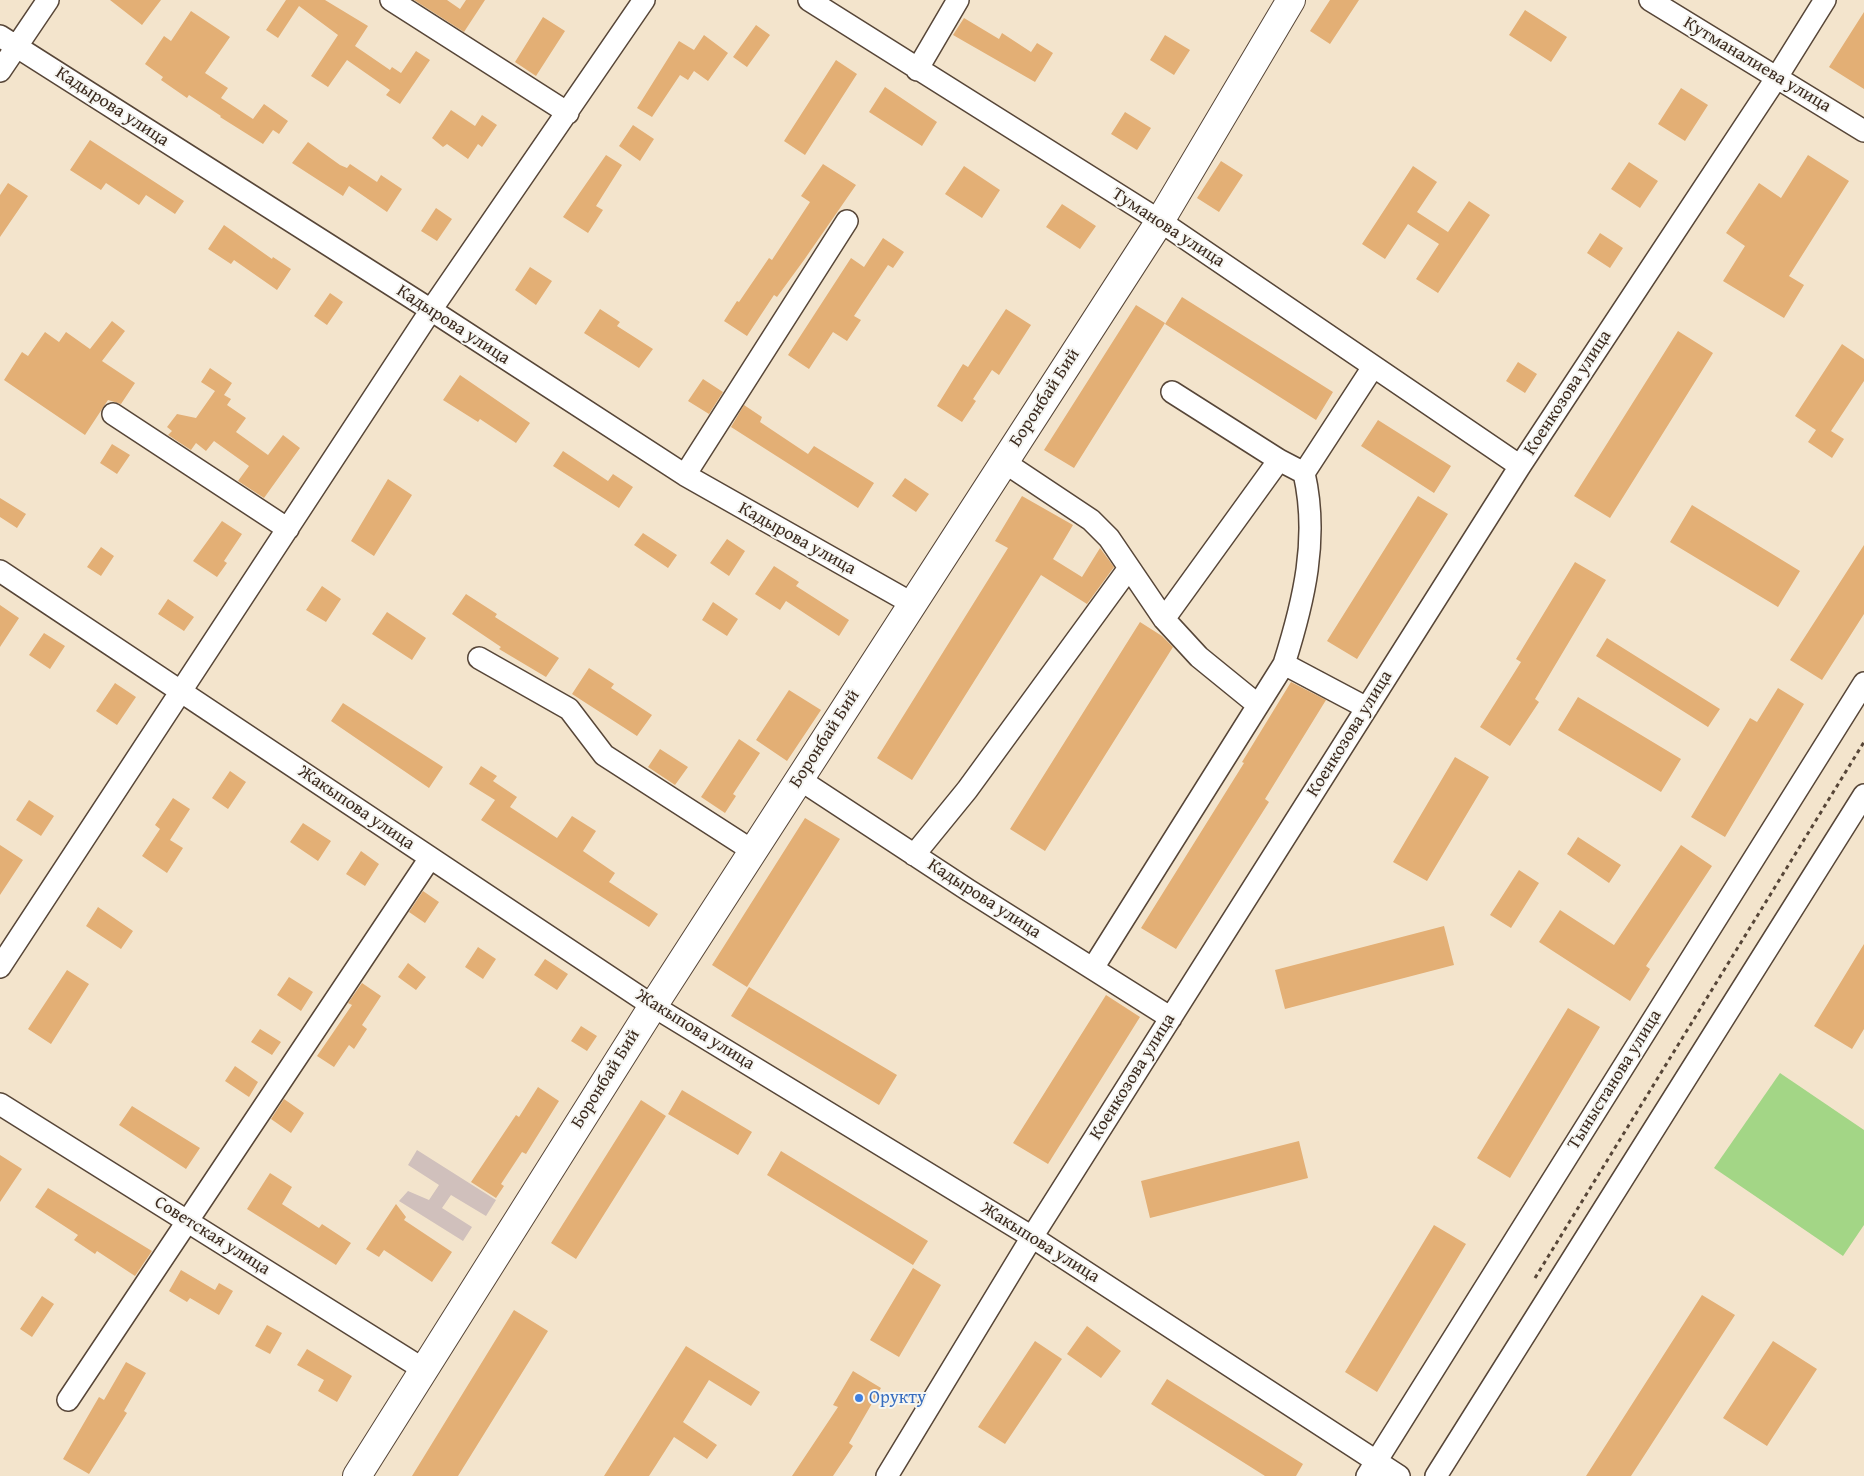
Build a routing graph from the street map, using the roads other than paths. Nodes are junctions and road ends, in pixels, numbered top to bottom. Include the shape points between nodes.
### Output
1 (48, 0) edge
2 (391, 0) edge
3 (644, 0) edge
4 (809, 0) edge
5 (958, 0) edge
6 (1291, 0) edge
7 (1650, 0) edge
8 (1825, 0) edge
9 (8, 41) edge
10 (917, 70) junction
11 (0, 71) edge
12 (1777, 77) junction
13 (568, 113) junction
14 (1864, 131) edge
15 (847, 221) dead end
16 (1160, 221) junction
17 (431, 310) junction
18 (1373, 367) junction
19 (1172, 392) dead end
20 (113, 414) dead end
21 (1279, 460) junction
22 (1004, 462) junction
23 (1520, 466) junction
24 (1304, 473) junction
25 (685, 475) junction
26 (288, 529) junction
27 (1129, 568) junction
28 (0, 571) edge
29 (912, 604) junction
30 (1164, 620) junction
31 (479, 658) dead end
32 (1284, 664) junction
33 (1864, 683) edge
34 (182, 690) junction
35 (1258, 705) junction
36 (1367, 708) junction
37 (799, 779) junction
38 (1864, 795) edge
39 (753, 851) junction
40 (914, 855) junction
41 (430, 858) junction
42 (0, 967) edge
43 (1093, 968) junction
44 (653, 1006) junction
45 (1171, 1018) junction
46 (0, 1104) edge
47 (187, 1221) junction
48 (1032, 1237) junction
49 (423, 1369) junction
50 (68, 1400) dead end
51 (1371, 1469) edge
52 (357, 1476) edge
53 (886, 1476) edge
54 (1399, 1476) edge
55 (1436, 1476) edge

1 - 9 street
2 - 13 street
3 - 13 street
4 - 10 street, Туманова улица
5 - 10 street
6 - 16 street, Боронбай Бий
7 - 12 street, Кутманалиева улица
8 - 12 street, Коенкозова улица
9 - 11 street
9 - 17 street, Кадырова улица
10 - 16 street, Туманова улица
12 - 14 street, Кутманалиева улица
12 - 23 street, Коенкозова улица
13 - 17 street
15 - 25 street
16 - 18 street, Туманова улица
16 - 22 street, Боронбай Бий
17 - 25 street, Кадырова улица
17 - 26 street
18 - 23 street, Туманова улица
18 - 24 street
19 - 21 street
20 - 26 street
21 - 24 street
21 - 30 street
22 - 27 street via 1091,520 1109,538
22 - 29 street, Боронбай Бий
23 - 36 street, Коенкозова улица
24 - 32 street via 1310,500 1311,552 1299,617
25 - 29 street, Кадырова улица
26 - 34 street
27 - 30 street
27 - 40 street via 967,790
28 - 34 street, Жакыпова улица
29 - 37 street, Боронбай Бий
30 - 35 street via 1199,657
31 - 39 street via 569,709 604,755
32 - 35 street
32 - 36 street
33 - 51 street, Тыныстанова улица
34 - 41 street, Жакыпова улица
34 - 42 street
35 - 43 street
36 - 45 street, Коенкозова улица
37 - 39 street, Боронбай Бий
37 - 40 street, Кадырова улица
38 - 55 street
39 - 44 street, Боронбай Бий
40 - 43 street, Кадырова улица
41 - 44 street, Жакыпова улица
41 - 47 street
43 - 45 street, Кадырова улица
44 - 48 street, Жакыпова улица
44 - 49 street, Боронбай Бий
45 - 48 street, Коенкозова улица
46 - 47 street, Советская улица
47 - 49 street, Советская улица
47 - 50 street
48 - 51 street, Жакыпова улица
48 - 53 street, Коенкозова улица
49 - 52 street, Боронбай Бий
51 - 54 street, Жакыпова улица

